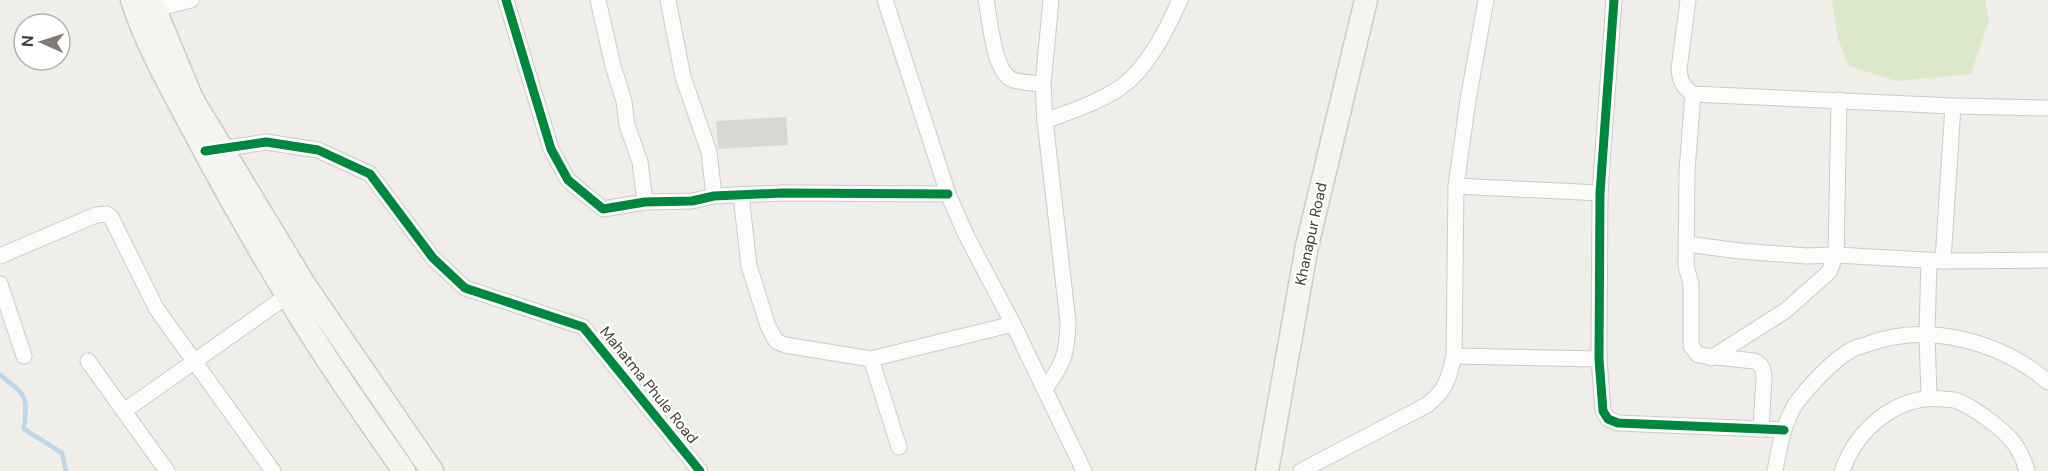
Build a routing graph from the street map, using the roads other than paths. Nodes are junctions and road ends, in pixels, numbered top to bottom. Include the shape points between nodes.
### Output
1 (191, 0) edge
2 (506, 0) edge
3 (598, 0) edge
4 (668, 0) edge
5 (885, 0) edge
6 (986, 0) edge
7 (1051, 0) edge
8 (1180, 0) edge
9 (1366, 0) edge
10 (1486, 0) edge
11 (1614, 0) edge
12 (1688, 0) edge
13 (143, 6) edge
14 (1043, 84) junction
15 (1693, 94) junction
16 (1839, 100) junction
17 (1953, 106) junction
18 (2048, 108) edge
19 (1045, 121) junction
20 (214, 149) junction
21 (1456, 186) junction
22 (1600, 193) junction
23 (948, 194) junction
24 (741, 195) junction
25 (714, 196) junction
26 (645, 202) junction
27 (1686, 244) junction
28 (1836, 255) junction
29 (0, 256) edge
30 (1936, 261) junction
31 (2048, 261) edge
32 (0, 284) edge
33 (295, 290) junction
34 (1013, 324) junction
35 (1927, 335) junction
36 (24, 356) dead end
37 (1454, 356) junction
38 (1711, 358) junction
39 (871, 359) junction
40 (1599, 359) junction
41 (88, 361) dead end
42 (195, 363) junction
43 (2048, 382) edge
44 (1045, 389) junction
45 (1929, 397) junction
46 (124, 411) junction
47 (1761, 429) junction
48 (1784, 430) junction
49 (899, 447) dead end
50 (167, 471) edge
51 (273, 471) edge
52 (404, 471) edge
53 (432, 471) edge
54 (700, 471) edge
55 (1084, 471) edge
56 (1267, 471) edge
57 (1301, 471) edge
58 (1775, 471) edge
59 (1842, 471) edge
60 (2027, 471) edge

1 - 13 street
2 - 26 street via 551,148 568,180 603,209
3 - 26 street via 627,125 640,162
4 - 25 street via 683,77 709,152
5 - 23 street
6 - 14 street via 1005,75
7 - 14 street
8 - 19 street via 1149,57 1123,86
9 - 56 main road, Khanapur Road via 1307,246
10 - 21 street
11 - 22 street
12 - 15 street via 1679,69 1685,89
13 - 20 main road
14 - 19 street
15 - 16 street
15 - 27 street
16 - 17 street
16 - 28 street
17 - 18 street
17 - 30 street
19 - 44 street via 1068,322 1067,347 1059,370
20 - 33 main road
20 - 54 street, Mahatma Phule Road via 267,142 318,150 370,174 433,258 465,288 583,327
21 - 22 street
21 - 37 street
22 - 40 street
23 - 24 street
23 - 34 street
24 - 25 street
24 - 39 street via 749,266 776,341
25 - 26 street via 692,201
27 - 28 street via 1740,252
27 - 38 street via 1691,284 1691,346 1698,355
28 - 30 street
28 - 38 street via 1829,272 1785,311
29 - 42 street via 96,215 107,214 156,308
30 - 31 street
30 - 35 street
32 - 36 street
33 - 42 street
33 - 52 main road via 339,376
33 - 53 main road
34 - 39 street
34 - 44 street
35 - 43 street via 1969,340 2004,353
35 - 45 street
35 - 48 street via 1887,337 1851,350 1808,390
37 - 40 street
37 - 57 street via 1447,383 1427,405
38 - 47 street via 1760,363 1764,376
39 - 49 street
40 - 47 street via 1600,400 1608,419 1618,423
41 - 46 street
42 - 46 street
42 - 51 street
44 - 55 street
45 - 59 street via 1889,411 1865,430
45 - 60 street via 1957,401 1995,424 2014,441
46 - 50 street
47 - 48 street
48 - 58 street

